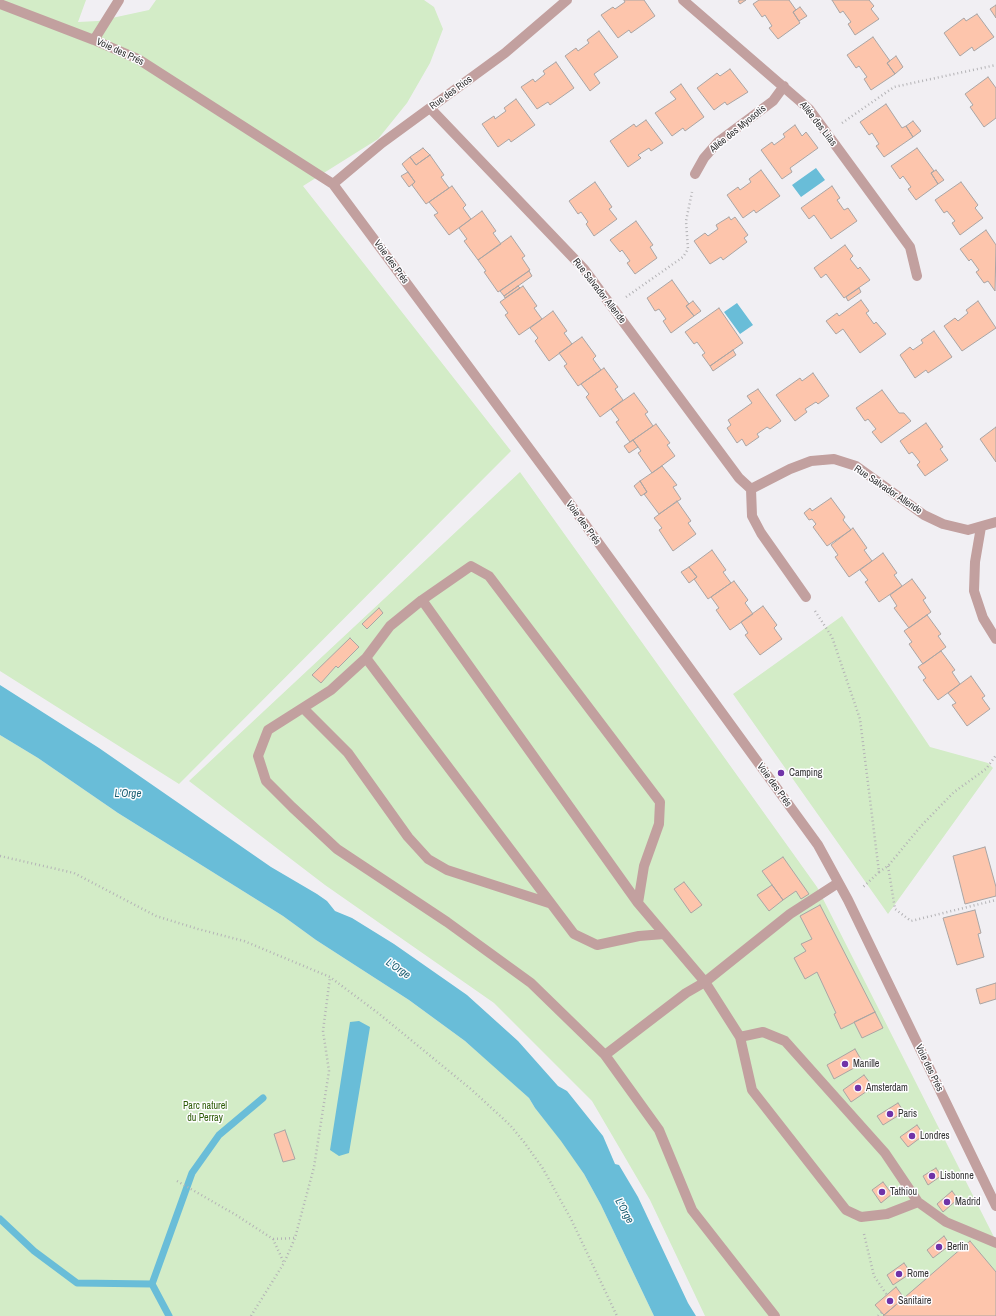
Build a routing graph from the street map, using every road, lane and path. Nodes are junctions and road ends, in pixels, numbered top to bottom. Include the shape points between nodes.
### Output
1 (119, 0) edge
2 (567, 0) edge
3 (683, 0) edge
4 (0, 4) edge
5 (94, 40) junction
6 (996, 65) edge
7 (784, 86) junction
8 (430, 108) junction
9 (826, 133) junction
10 (696, 174) joint
11 (334, 184) junction
12 (917, 276) dead end
13 (612, 307) junction
14 (751, 489) junction
15 (996, 522) edge
16 (981, 526) junction
17 (806, 597) joint
18 (422, 600) junction
19 (996, 639) edge
20 (366, 658) junction
21 (303, 708) junction
22 (996, 755) edge
23 (0, 856) edge
24 (888, 866) junction
25 (879, 872) junction
26 (838, 883) junction
27 (860, 889) dead end
28 (996, 900) edge
29 (549, 903) junction
30 (638, 903) junction
31 (664, 934) junction
32 (330, 977) junction
33 (706, 982) junction
34 (740, 1037) junction
35 (605, 1055) junction
36 (177, 1181) dead end
37 (918, 1202) junction
38 (996, 1206) edge
39 (861, 1217) junction
40 (295, 1238) junction
41 (272, 1239) junction
42 (996, 1243) edge
43 (284, 1263) junction
44 (887, 1295) dead end
45 (882, 1312) dead end
46 (251, 1316) edge
47 (617, 1316) edge
48 (775, 1316) edge
49 (878, 1316) edge

1 - 5 street
2 - 8 street, Rue des Rios via 505,53
3 - 7 street, Allée des Lilas
4 - 5 street, Voie des Prés
5 - 11 street, Voie des Prés via 138,59
6 - 9 path via 894,87
7 - 9 street, Allée des Lilas via 808,109
7 - 10 street, Allée des Myosotis via 774,101 718,142 704,158
8 - 11 street, Rue des Rios via 382,143
8 - 13 street, Rue Salvador Allende via 584,269
9 - 12 street, Allée des Lilas via 910,247
10 - 13 path via 686,222 688,249 683,258
11 - 26 street, Voie des Prés via 809,833
13 - 14 street, Rue Salvador Allende via 739,478
14 - 16 street, Rue Salvador Allende via 811,461 834,459 856,466 924,515 944,524 968,530
14 - 17 street via 752,516
15 - 16 street, Rue Salvador Allende
16 - 19 street via 975,562 974,591 983,618
17 - 25 path via 832,637 860,719
18 - 20 street via 390,626
18 - 30 street
18 - 30 street via 471,566 489,576 660,802 659,824 644,866
20 - 21 street via 331,690
20 - 29 street
21 - 29 street via 348,753 408,837 428,860 447,870
21 - 35 street via 268,730 258,756 266,781 337,849 447,922 531,983
22 - 24 path via 986,769 954,792
23 - 32 path via 74,873 156,916 244,941
24 - 25 path
24 - 28 path via 894,909 911,921
25 - 27 path
26 - 33 street via 790,914
26 - 38 street, Voie des Prés
29 - 31 street via 574,934 597,945 639,936
30 - 31 street
31 - 33 street
32 - 40 path via 323,1031 329,1071 325,1104 314,1167
32 - 47 path via 431,1054 510,1125 542,1167 557,1193
33 - 34 street
33 - 35 street via 686,993
34 - 37 street via 763,1032 785,1041 885,1153
34 - 39 street via 752,1090 846,1210
35 - 48 street via 660,1130 692,1210
36 - 41 path
37 - 39 street via 887,1214
37 - 42 street via 946,1222
39 - 44 path via 874,1276
40 - 41 path
40 - 43 path
41 - 43 path
43 - 46 path
45 - 49 path

